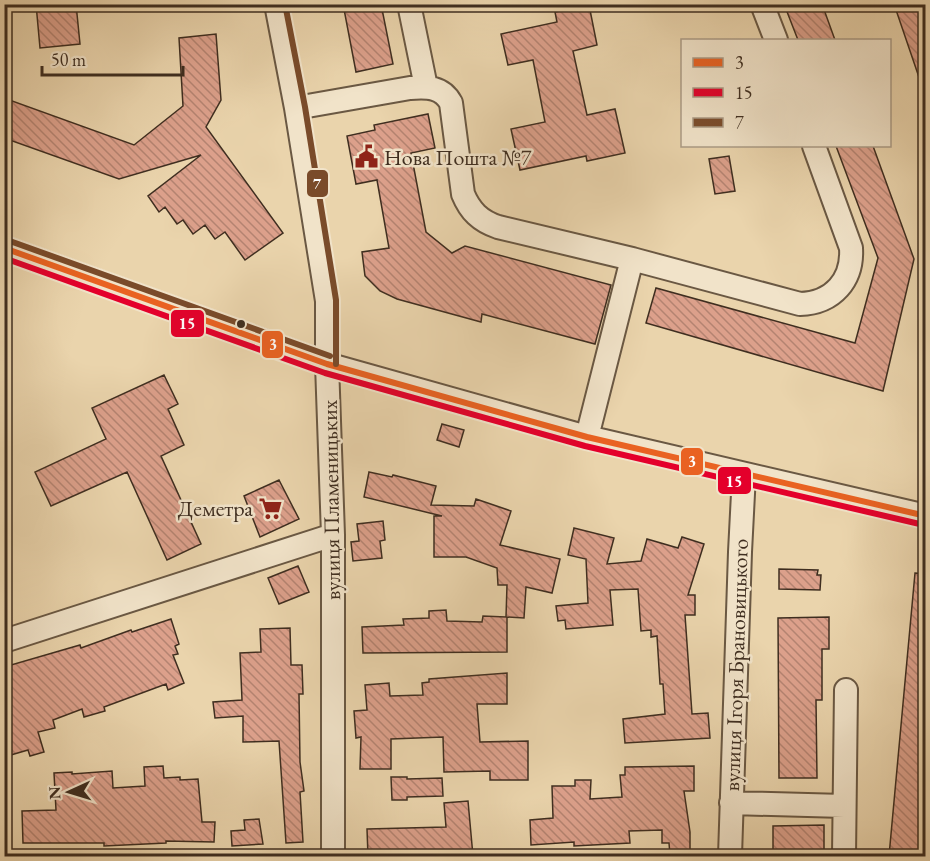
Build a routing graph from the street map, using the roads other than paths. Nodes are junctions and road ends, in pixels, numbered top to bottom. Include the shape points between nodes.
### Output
1 (276, 4) edge
2 (408, 4) edge
3 (762, 4) edge
4 (776, 39) edge
5 (426, 87) junction
6 (296, 108) junction
7 (814, 147) edge
8 (4, 248) edge
9 (632, 259) junction
10 (327, 364) junction
11 (587, 437) junction
12 (744, 474) junction
13 (926, 516) edge
14 (333, 535) junction
15 (4, 642) edge
16 (846, 690) dead end
17 (731, 803) junction
18 (844, 806) junction
19 (333, 856) edge
20 (730, 856) edge
21 (844, 856) edge

1 - 6 street, вулиця Пламеницьких
2 - 5 street
3 - 4 street
5 - 6 street
5 - 9 street via 443,92 451,103 463,194 479,218 498,227
6 - 10 street, вулиця Пламеницьких via 327,301
7 - 9 street via 851,248 849,274 833,294 809,304 792,303
8 - 10 street
9 - 11 street
10 - 11 street
10 - 14 street, вулиця Пламеницьких
11 - 12 street
12 - 13 street
12 - 17 street, вулиця Ігоря Брановицького
14 - 15 street
14 - 19 street, вулиця Пламеницьких
16 - 18 street
17 - 18 street
17 - 20 street, вулиця Ігоря Брановицького
18 - 21 street

